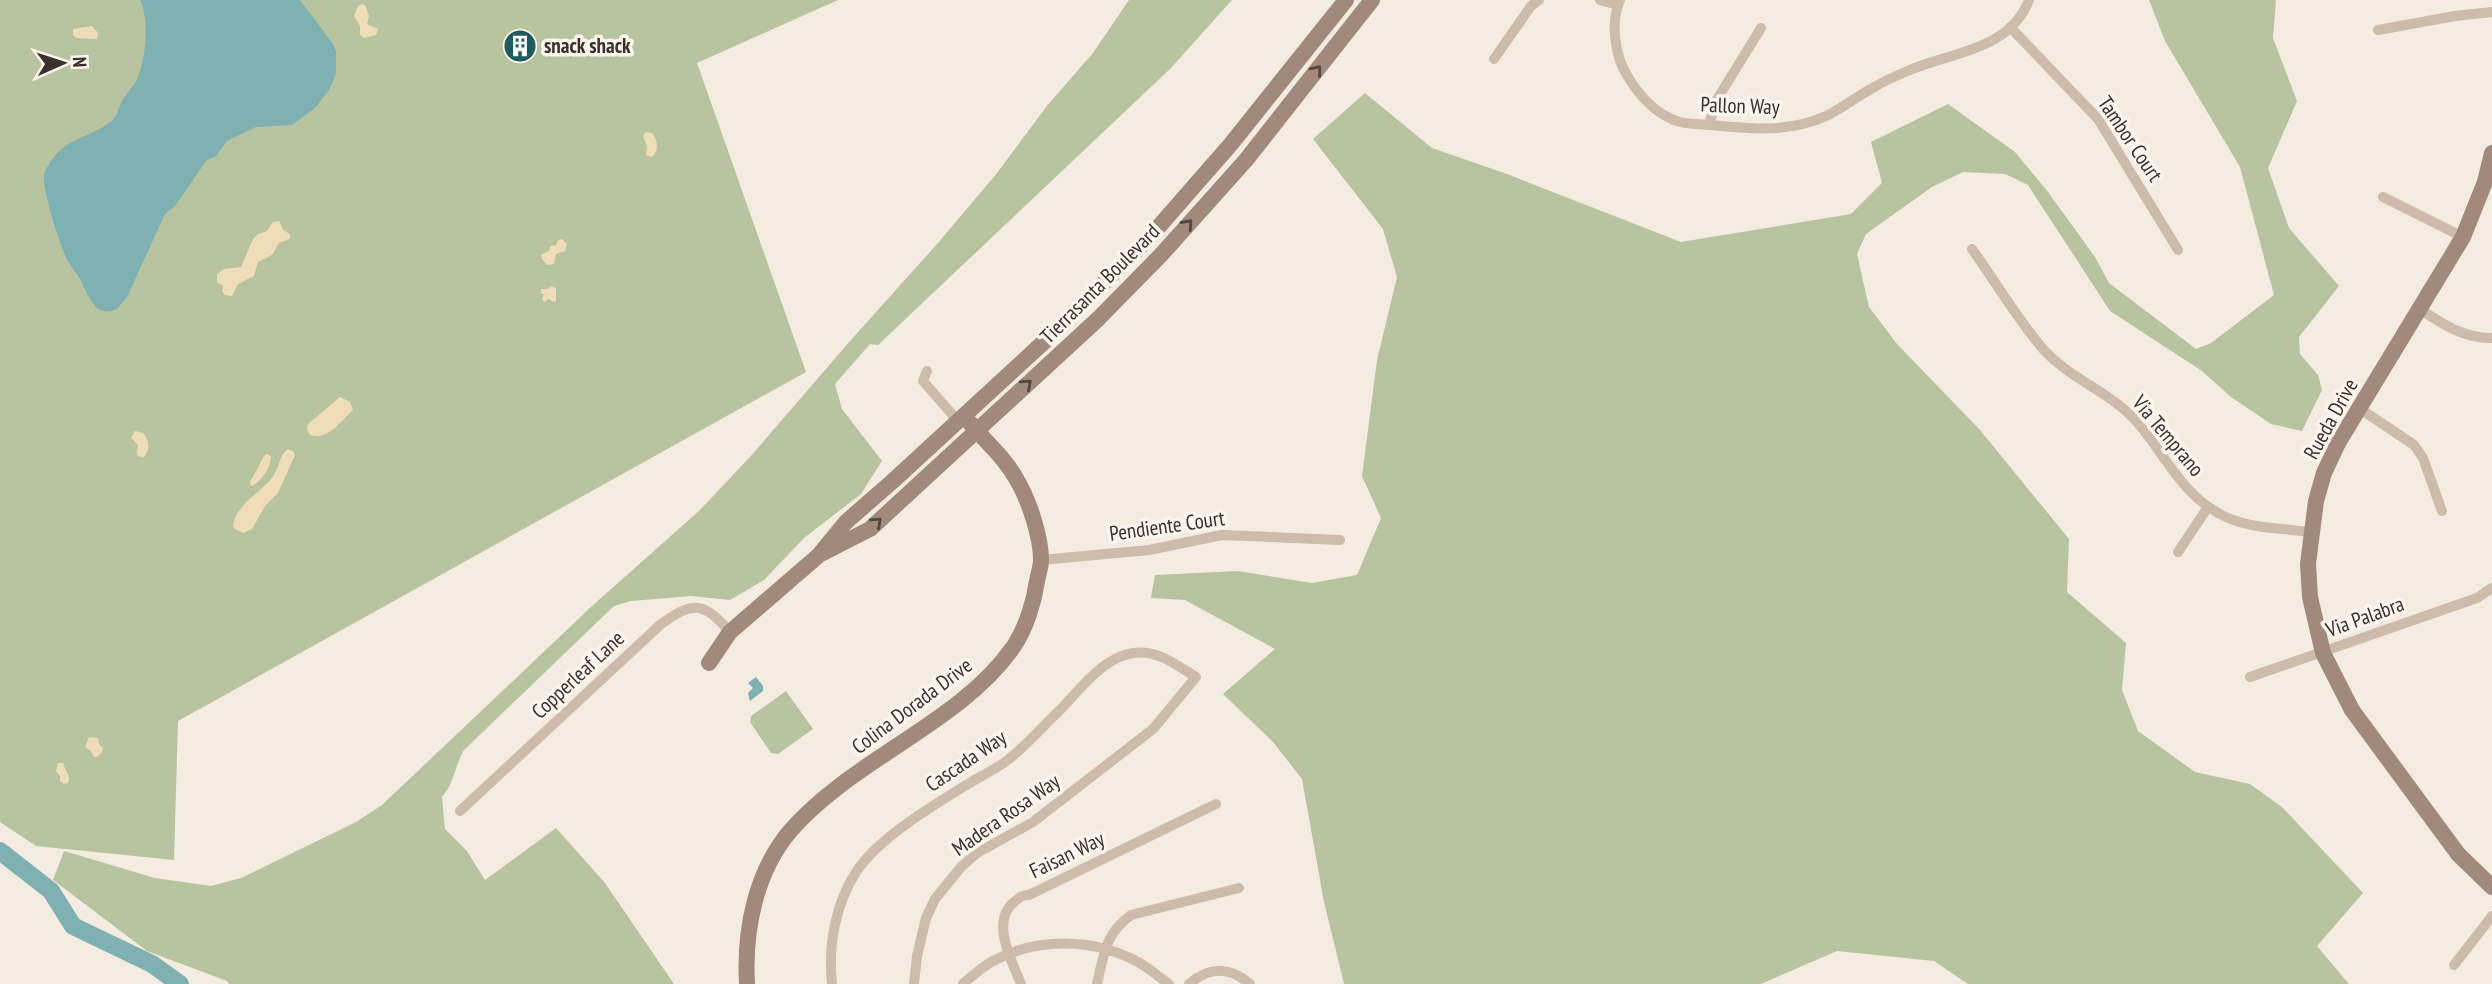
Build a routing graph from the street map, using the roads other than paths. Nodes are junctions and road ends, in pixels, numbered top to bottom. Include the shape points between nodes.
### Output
1 (1346, 0) edge
2 (1372, 0) edge
3 (1539, 0) edge
4 (1600, 0) edge
5 (2029, 0) edge
6 (1619, 3) edge
7 (2492, 12) edge
8 (2010, 27) junction
9 (1761, 28) dead end
10 (2378, 30) dead end
11 (1494, 59) dead end
12 (1288, 74) junction
13 (1709, 125) junction
14 (1257, 146) junction
15 (2492, 153) edge
16 (2384, 197) dead end
17 (2463, 237) junction
18 (1972, 249) dead end
19 (2178, 250) dead end
20 (2420, 309) junction
21 (2492, 338) edge
22 (927, 371) dead end
23 (2359, 408) junction
24 (961, 418) junction
25 (976, 430) junction
26 (2208, 507) junction
27 (2442, 511) dead end
28 (2310, 532) junction
29 (1340, 540) dead end
30 (2178, 552) dead end
31 (818, 556) junction
32 (1041, 560) junction
33 (2492, 588) edge
34 (730, 632) junction
35 (2323, 653) junction
36 (709, 663) dead end
37 (1196, 677) joint
38 (2250, 677) dead end
39 (1216, 804) dead end
40 (460, 811) dead end
41 (2492, 887) edge
42 (1239, 888) dead end
43 (2492, 916) edge
44 (1104, 950) junction
45 (1009, 953) junction
46 (2454, 965) dead end
47 (747, 984) edge
48 (832, 984) edge
49 (914, 984) edge
50 (962, 984) edge
51 (1021, 984) edge
52 (1097, 984) edge
53 (1169, 984) edge
54 (1189, 984) edge
55 (1250, 984) edge

1 - 12 street, Tierrasanta Boulevard
14 -> 2 street, Tierrasanta Boulevard
3 - 11 street
4 - 6 street
5 - 8 street
6 - 13 street, Pallon Way via 1617,50 1635,88 1673,120
7 - 10 street
8 - 13 street, Pallon Way via 1986,45 1877,85 1825,117 1778,129
8 - 19 street, Tambor Court via 2098,119
9 - 13 street via 1716,101
12 - 14 street via 1282,96 1253,133
12 - 24 street, Tierrasanta Boulevard via 1148,239
25 -> 14 street, Tierrasanta Boulevard via 1116,301
15 - 17 street, Rueda Drive
16 - 17 street
17 - 20 street, Rueda Drive
18 - 26 street, Via Temprano via 2044,350 2136,421 2185,487
20 - 21 street via 2448,328
20 - 23 street, Rueda Drive
22 - 24 street via 923,382
23 - 27 street via 2414,445
23 - 28 street, Rueda Drive via 2324,473
24 - 25 street, Colina Dorada Drive
24 - 31 street, Tierrasanta Boulevard via 846,522
31 -> 25 street, Tierrasanta Boulevard via 870,529
25 - 32 street, Colina Dorada Drive via 1019,483 1034,521
26 - 28 street, Via Temprano via 2246,524
26 - 30 street
28 - 35 street, Rueda Drive via 2310,597
29 - 32 street, Pendiente Court via 1222,535 1149,550
31 - 34 street, Tierrasanta Boulevard
32 - 47 street, Colina Dorada Drive via 1034,600 1016,644 986,680 826,795 790,831 756,895 748,930
33 - 35 street, Via Palabra via 2477,598
34 - 36 street, Tierrasanta Boulevard
34 - 40 street, Copperleaf Lane via 714,614 699,607 678,611
35 - 38 street, Via Palabra
35 - 41 street, Rueda Drive via 2352,710 2458,854
37 - 48 street, Cascada Way via 1158,655 1143,652 1104,666 1009,759 877,847 856,872 841,904 833,932
37 - 49 street, Madera Rosa Way via 1153,729 1033,822 961,867 926,918
39 - 45 street, Faisan Way via 1023,895 1010,905 1003,922
42 - 44 street via 1131,915 1117,925
43 - 46 street
44 - 45 street via 1084,944 1045,943
44 - 52 street
44 - 53 street via 1140,964
45 - 50 street
45 - 51 street, Faisan Way
54 - 55 street via 1201,974 1220,971

